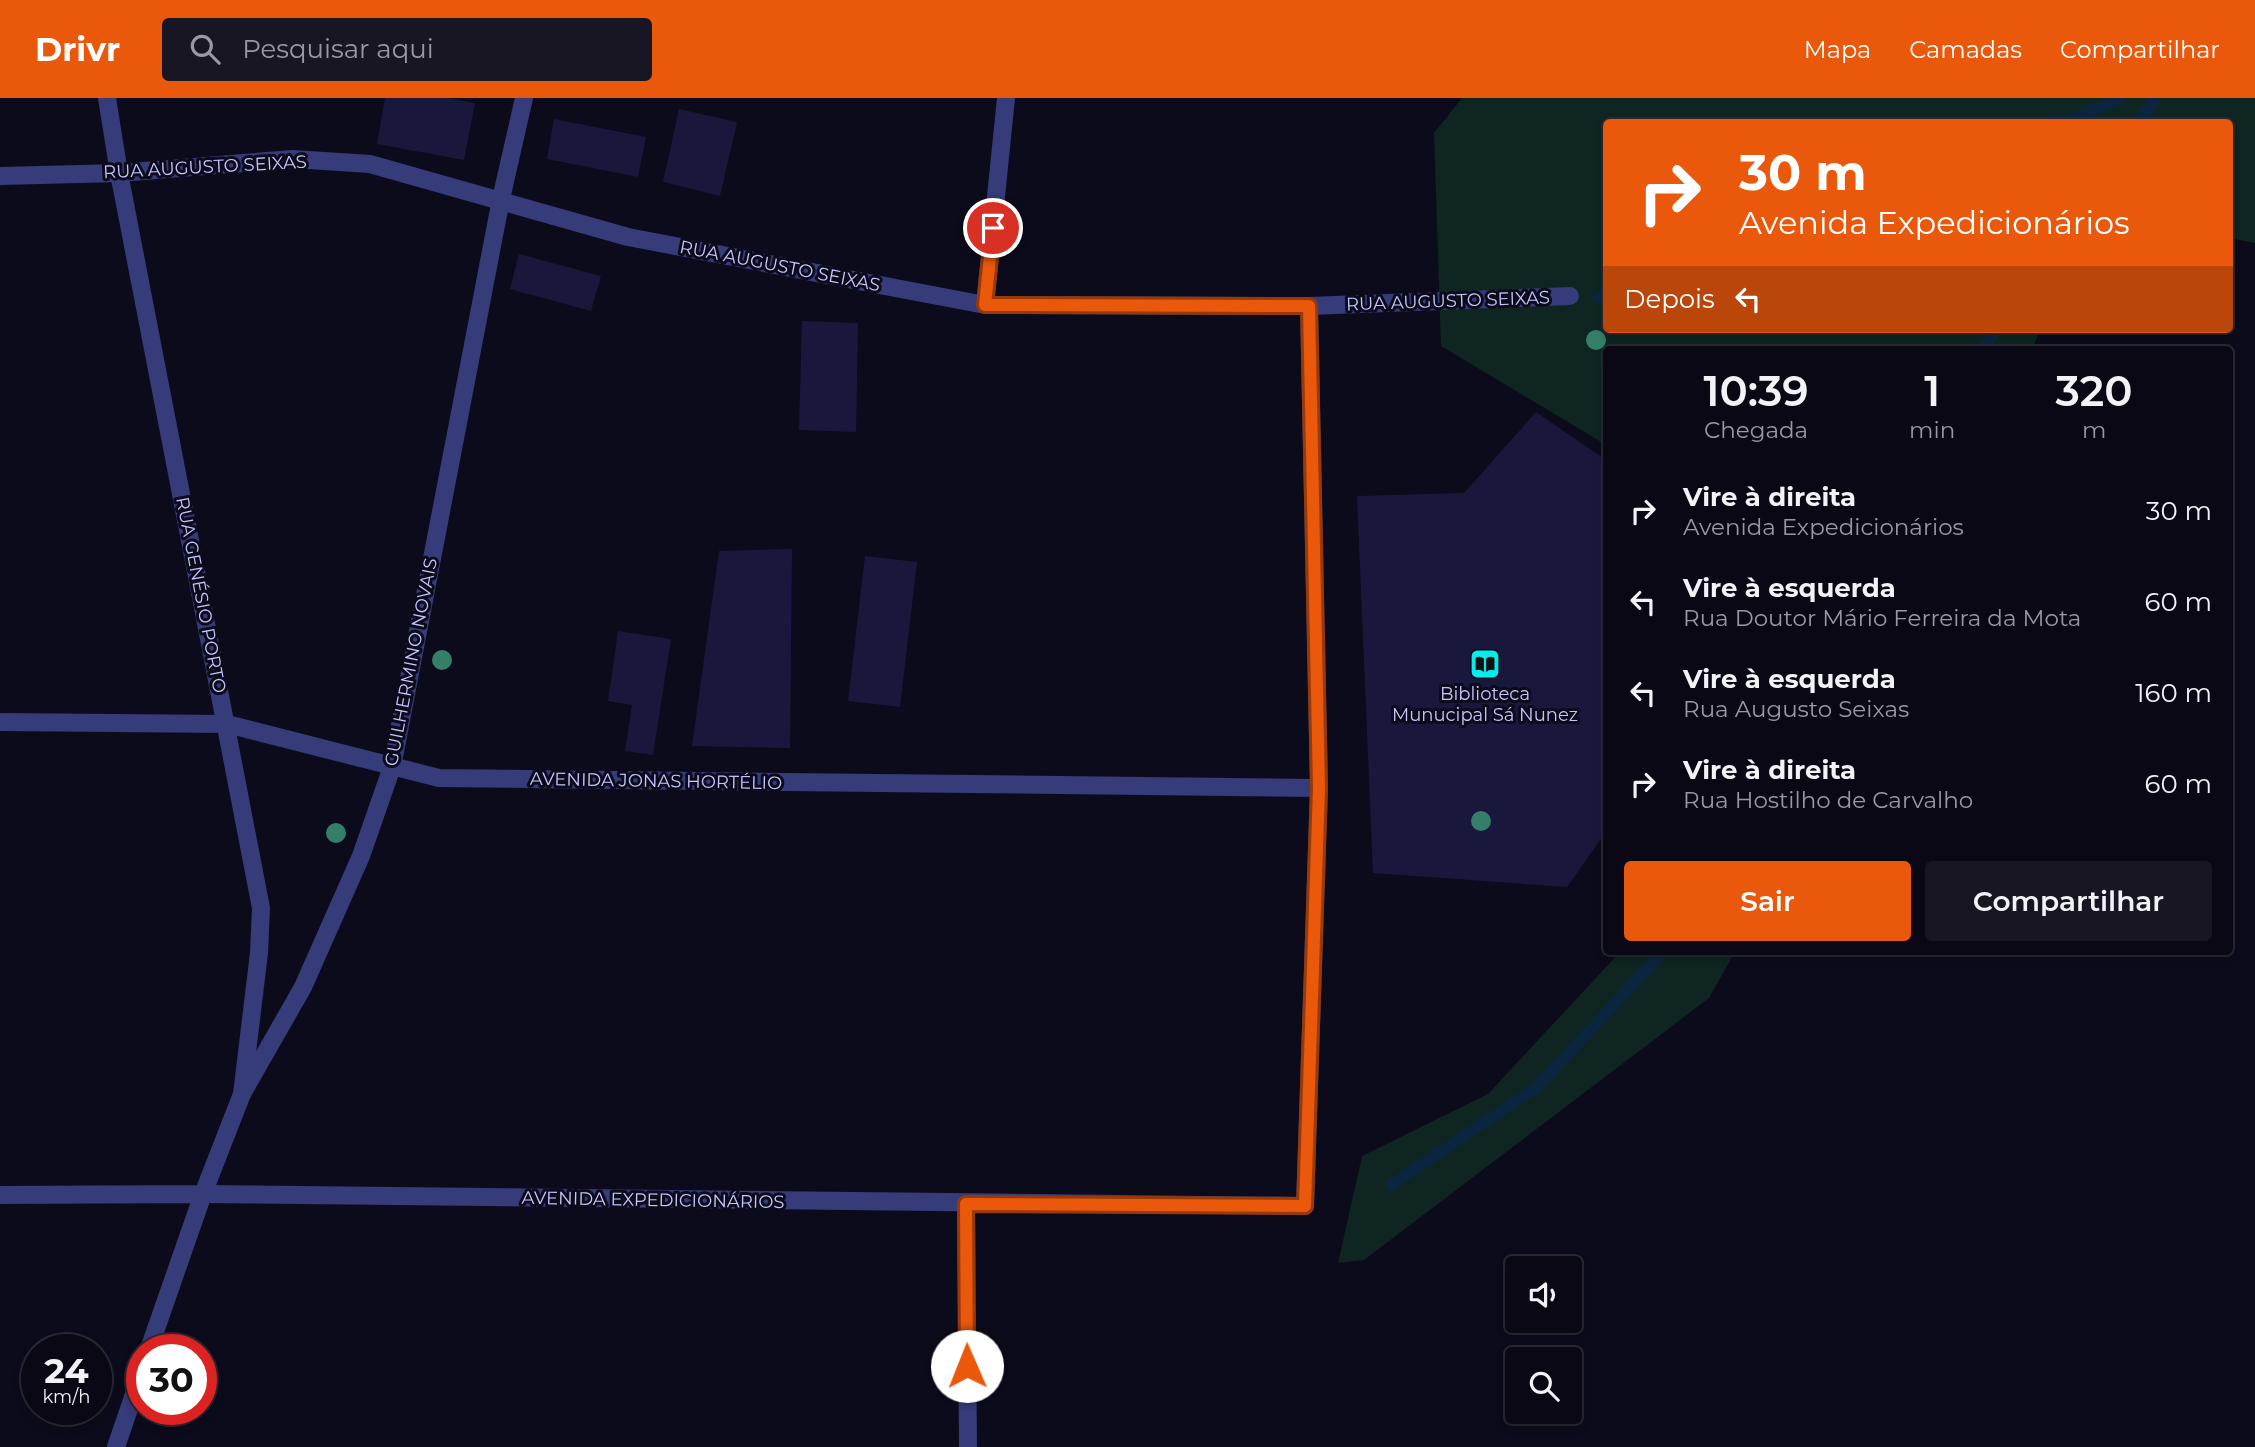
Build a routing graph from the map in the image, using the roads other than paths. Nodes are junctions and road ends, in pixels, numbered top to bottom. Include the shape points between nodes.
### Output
1 (107, 98) edge
2 (524, 98) edge
3 (1006, 98) edge
4 (119, 173) junction
5 (0, 176) edge
6 (501, 199) junction
7 (1570, 296) dead end
8 (985, 305) junction
9 (1309, 306) junction
10 (0, 722) edge
11 (227, 724) junction
12 (392, 766) junction
13 (1319, 788) junction
14 (242, 1094) junction
15 (203, 1194) junction
16 (0, 1195) edge
17 (966, 1204) junction
18 (154, 1334) edge
19 (126, 1418) edge
20 (116, 1447) edge
21 (968, 1447) edge

1 - 4 street, RUA GENÉSIO PORTO
2 - 6 street, GUILHERMINO NOVAIS
3 - 8 street
4 - 5 street, RUA AUGUSTO SEIXAS
4 - 6 street, RUA AUGUSTO SEIXAS via 293,159 357,163
4 - 11 street, RUA GENÉSIO PORTO
6 - 8 street, RUA AUGUSTO SEIXAS via 628,237
6 - 12 street, GUILHERMINO NOVAIS
7 - 9 street, RUA AUGUSTO SEIXAS
8 - 9 street, RUA AUGUSTO SEIXAS
9 - 13 street
10 - 11 street, AVENIDA JONAS HORTÉLIO
11 - 12 street, AVENIDA JONAS HORTÉLIO
11 - 14 street, RUA GENÉSIO PORTO via 261,908 260,953
12 - 13 street, AVENIDA JONAS HORTÉLIO via 439,778
12 - 14 street, GUILHERMINO NOVAIS via 360,856 308,977
13 - 17 street, AVENIDA EXPEDICIONÁRIOS via 1305,1206
14 - 15 street, GUILHERMINO NOVAIS
15 - 16 street, AVENIDA EXPEDICIONÁRIOS
15 - 17 street, AVENIDA EXPEDICIONÁRIOS
15 - 18 street, GUILHERMINO NOVAIS
17 - 21 street
19 - 20 street

